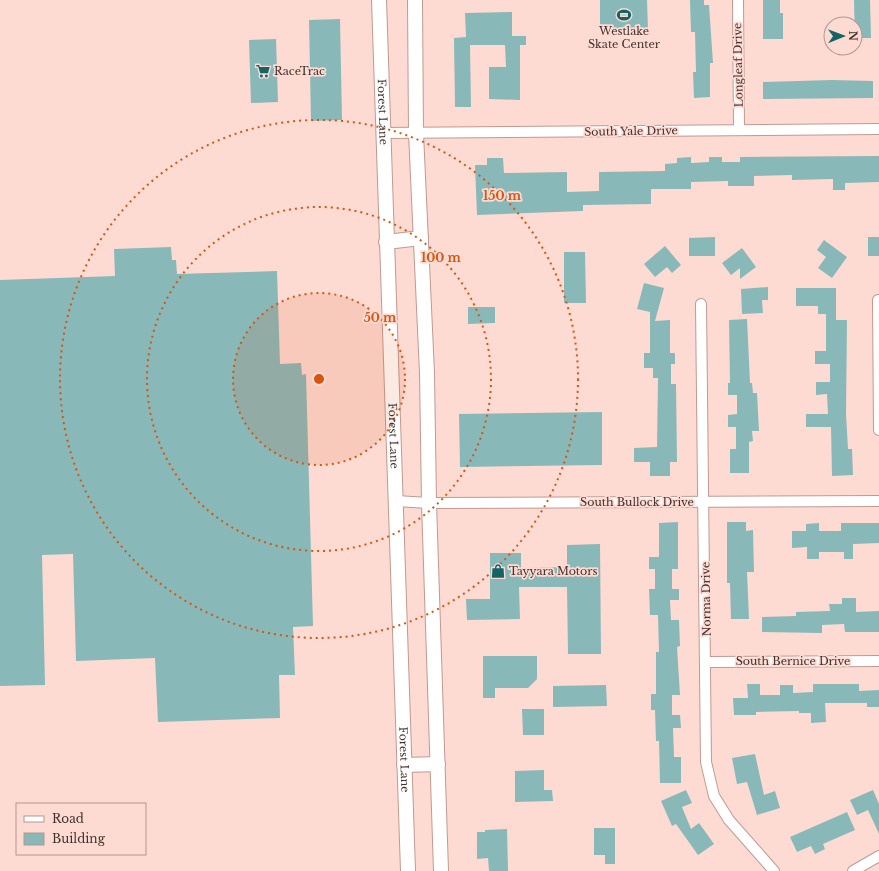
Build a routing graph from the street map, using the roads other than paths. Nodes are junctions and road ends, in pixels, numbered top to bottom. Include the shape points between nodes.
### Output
1 (379, 0) edge
2 (415, 0) edge
3 (738, 0) edge
4 (879, 129) edge
5 (739, 130) junction
6 (382, 133) junction
7 (416, 133) junction
8 (421, 238) junction
9 (386, 242) junction
10 (878, 300) dead end
11 (702, 304) dead end
12 (879, 430) edge
13 (396, 501) junction
14 (879, 501) edge
15 (704, 502) junction
16 (429, 503) junction
17 (879, 660) edge
18 (707, 662) junction
19 (438, 764) junction
20 (404, 765) junction
21 (879, 856) edge
22 (408, 871) edge
23 (442, 871) edge
24 (774, 871) edge
25 (853, 871) edge

1 - 6 main road, Forest Lane
2 - 7 main road
3 - 5 street, Longleaf Drive
4 - 5 street, South Yale Drive
5 - 7 street, South Yale Drive
6 - 7 street, South Yale Drive
6 - 9 main road, Forest Lane
7 - 8 main road
8 - 9 main road
8 - 16 main road
9 - 13 main road, Forest Lane
10 - 12 street
11 - 15 street, Norma Drive
13 - 16 street, South Bullock Drive
13 - 20 main road, Forest Lane
14 - 15 street, South Bullock Drive
15 - 16 street, South Bullock Drive
15 - 18 street, Norma Drive
16 - 19 main road
17 - 18 street, South Bernice Drive
18 - 24 street, Norma Drive via 706,762 714,796 729,820
19 - 20 main road
19 - 23 main road
20 - 22 main road, Forest Lane
21 - 25 street

